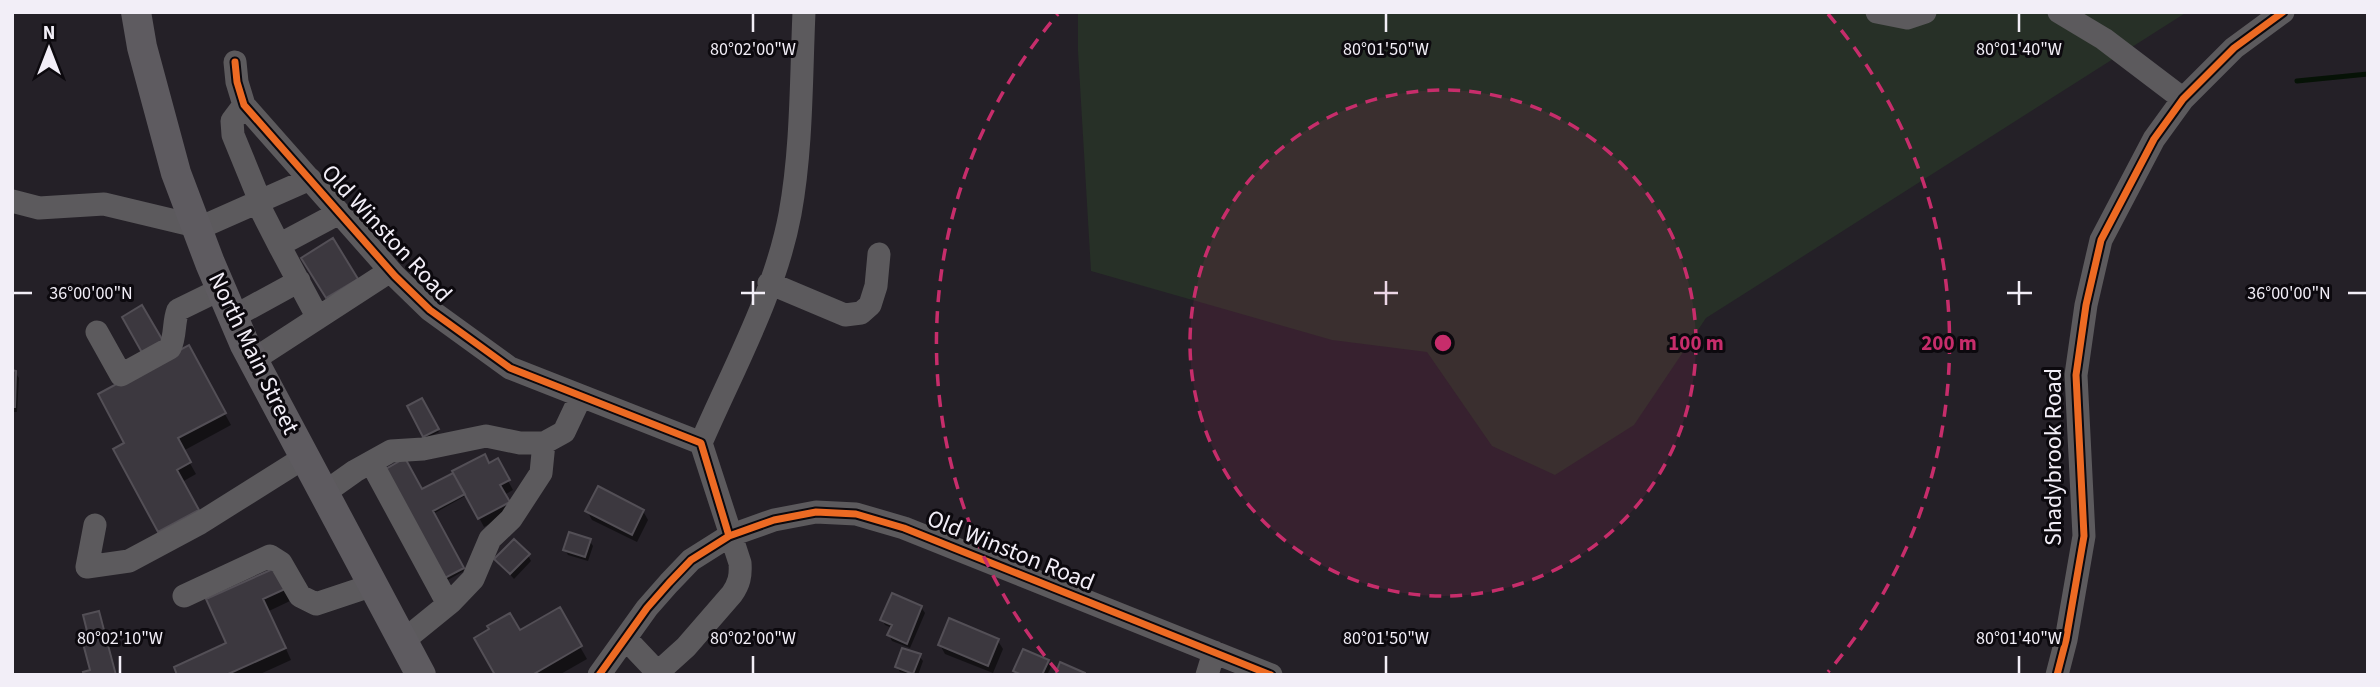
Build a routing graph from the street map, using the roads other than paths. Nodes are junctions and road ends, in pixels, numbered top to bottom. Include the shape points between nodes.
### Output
1 (136, 12) edge
2 (804, 12) edge
3 (1877, 12) edge
4 (1925, 12) edge
5 (2059, 12) edge
6 (2283, 12) edge
7 (235, 62) dead end
8 (2183, 99) junction
9 (244, 105) junction
10 (310, 179) junction
11 (12, 201) edge
12 (259, 202) junction
13 (339, 213) junction
14 (197, 227) junction
15 (279, 245) junction
16 (879, 254) dead end
17 (390, 271) junction
18 (299, 281) junction
19 (769, 283) junction
20 (221, 289) junction
21 (233, 317) junction
22 (318, 317) junction
23 (97, 332) dead end
24 (253, 360) junction
25 (581, 396) junction
26 (544, 443) junction
27 (701, 443) junction
28 (305, 457) junction
29 (371, 462) junction
30 (324, 493) junction
31 (95, 525) dead end
32 (729, 536) junction
33 (373, 585) junction
34 (184, 596) dead end
35 (448, 604) junction
36 (626, 639) junction
37 (403, 641) junction
38 (1214, 652) junction
39 (657, 674) edge
40 (421, 675) edge
41 (599, 675) edge
42 (1207, 675) edge
43 (1270, 675) edge
44 (2057, 675) edge

1 - 14 main road, North Main Street via 176,173
2 - 19 street via 797,164 790,215
3 - 4 street via 1907,18
5 - 8 street via 2104,39
6 - 8 street, Shadybrook Road via 2234,48
7 - 9 street, Old Winston Road
8 - 44 street, Shadybrook Road via 2154,139 2101,240 2089,292 2076,375 2084,536
9 - 10 street, Old Winston Road
9 - 12 street via 232,121 233,135
10 - 12 street
10 - 13 street, Old Winston Road
11 - 14 street via 39,208 104,204
12 - 14 street
12 - 15 street
13 - 15 street
13 - 17 street, Old Winston Road
14 - 20 main road, North Main Street
15 - 18 street
16 - 19 street via 876,286 870,305 861,313 845,315
17 - 22 street
17 - 25 street, Old Winston Road via 429,310 510,368
18 - 21 street
18 - 22 street
19 - 27 street
20 - 21 main road, North Main Street
20 - 23 street via 178,310 170,348 121,375
21 - 24 main road, North Main Street
22 - 24 street
24 - 28 main road, North Main Street
25 - 26 street via 564,432
25 - 27 street, Old Winston Road
26 - 29 street via 486,436 391,451
26 - 35 street via 541,473 511,519 490,539 473,579
27 - 32 street
28 - 30 main road, North Main Street
28 - 31 street via 129,561 87,567
29 - 30 street
29 - 35 street
30 - 33 main road, North Main Street
32 - 36 street, Old Winston Road via 691,560
32 - 38 street, Old Winston Road via 816,512 856,514 904,528
32 - 39 street via 740,564 738,584
33 - 34 street via 316,604 300,596 281,563 270,556
33 - 37 main road, North Main Street
35 - 37 street
36 - 39 street
36 - 41 street, Old Winston Road
37 - 40 main road, North Main Street
38 - 42 street
38 - 43 street, Old Winston Road

